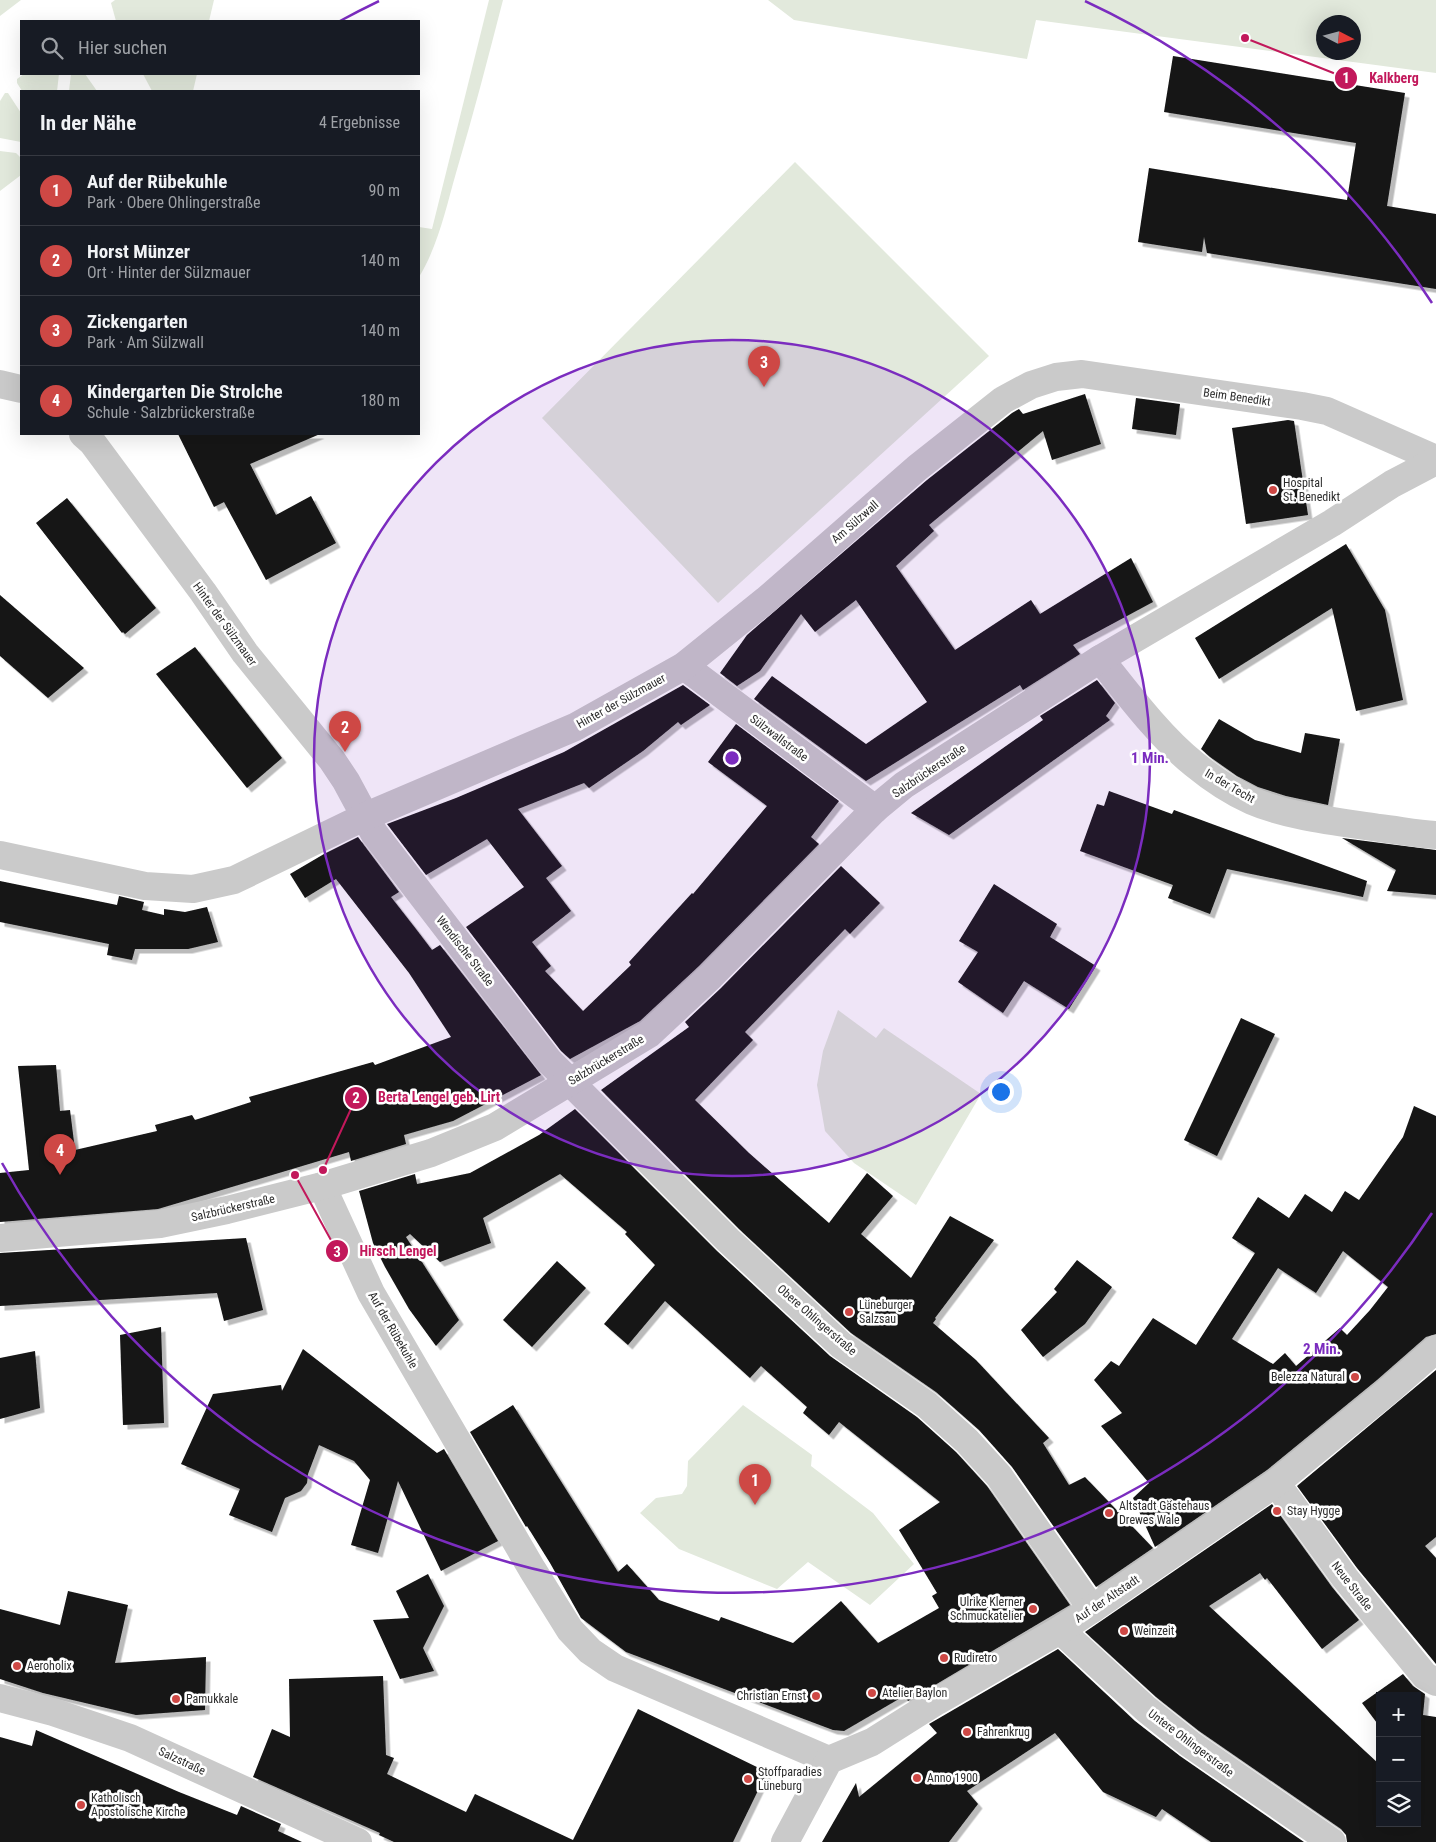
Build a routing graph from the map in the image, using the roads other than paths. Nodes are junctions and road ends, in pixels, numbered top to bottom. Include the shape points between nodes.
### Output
1 (0, 384) edge
2 (1031, 385) joint
3 (20, 389) edge
4 (84, 435) edge
5 (1436, 460) edge
6 (1100, 659) junction
7 (684, 666) junction
8 (875, 809) junction
9 (364, 816) junction
10 (1436, 835) edge
11 (0, 855) edge
12 (569, 1082) junction
13 (322, 1186) junction
14 (0, 1238) edge
15 (1436, 1349) edge
16 (1276, 1483) junction
17 (1092, 1610) junction
18 (1060, 1630) junction
19 (1436, 1682) edge
20 (0, 1698) edge
21 (829, 1760) junction
22 (358, 1842) edge
23 (785, 1842) edge
24 (1332, 1842) edge

1 - 3 street
2 - 5 street, Beim Benedikt via 1056,377 1082,374 1302,406 1327,411
2 - 7 street, Am Sülzwall via 1003,400 917,468 766,600
4 - 9 street, Hinter der Sülzmauer via 245,653 332,760
5 - 6 street, Beim Benedikt
6 - 8 street, Salzbrückerstraße via 904,785
6 - 10 street, In der Techt via 1194,764 1253,801 1350,824
7 - 8 street, Sülzwallstraße
7 - 9 street, Hinter der Sülzmauer via 575,727
8 - 12 street, Salzbrückerstraße via 710,977 649,1034
9 - 11 street, Hinter der Sülzmauer via 234,880 192,888 146,886
9 - 12 street, Wendische Straße via 543,1053
12 - 13 street, Salzbrückerstraße via 495,1127 430,1153
12 - 17 street, Obere Ohlingerstraße via 728,1240 842,1345 927,1405 967,1441 999,1476
13 - 14 street, Salzbrückerstraße via 160,1224
13 - 21 street, Auf der Rübekuhle via 372,1293 570,1630 590,1651 615,1668
15 - 16 street, Auf der Altstadt
16 - 17 street, Auf der Altstadt
16 - 19 street, Neue Straße via 1345,1578 1425,1676
17 - 18 street, Auf der Altstadt
18 - 21 street, Auf der Altstadt via 872,1742
18 - 24 street, Untere Ohlingerstraße via 1146,1709 1190,1744
20 - 22 street, Salzstraße via 130,1738
21 - 23 street

